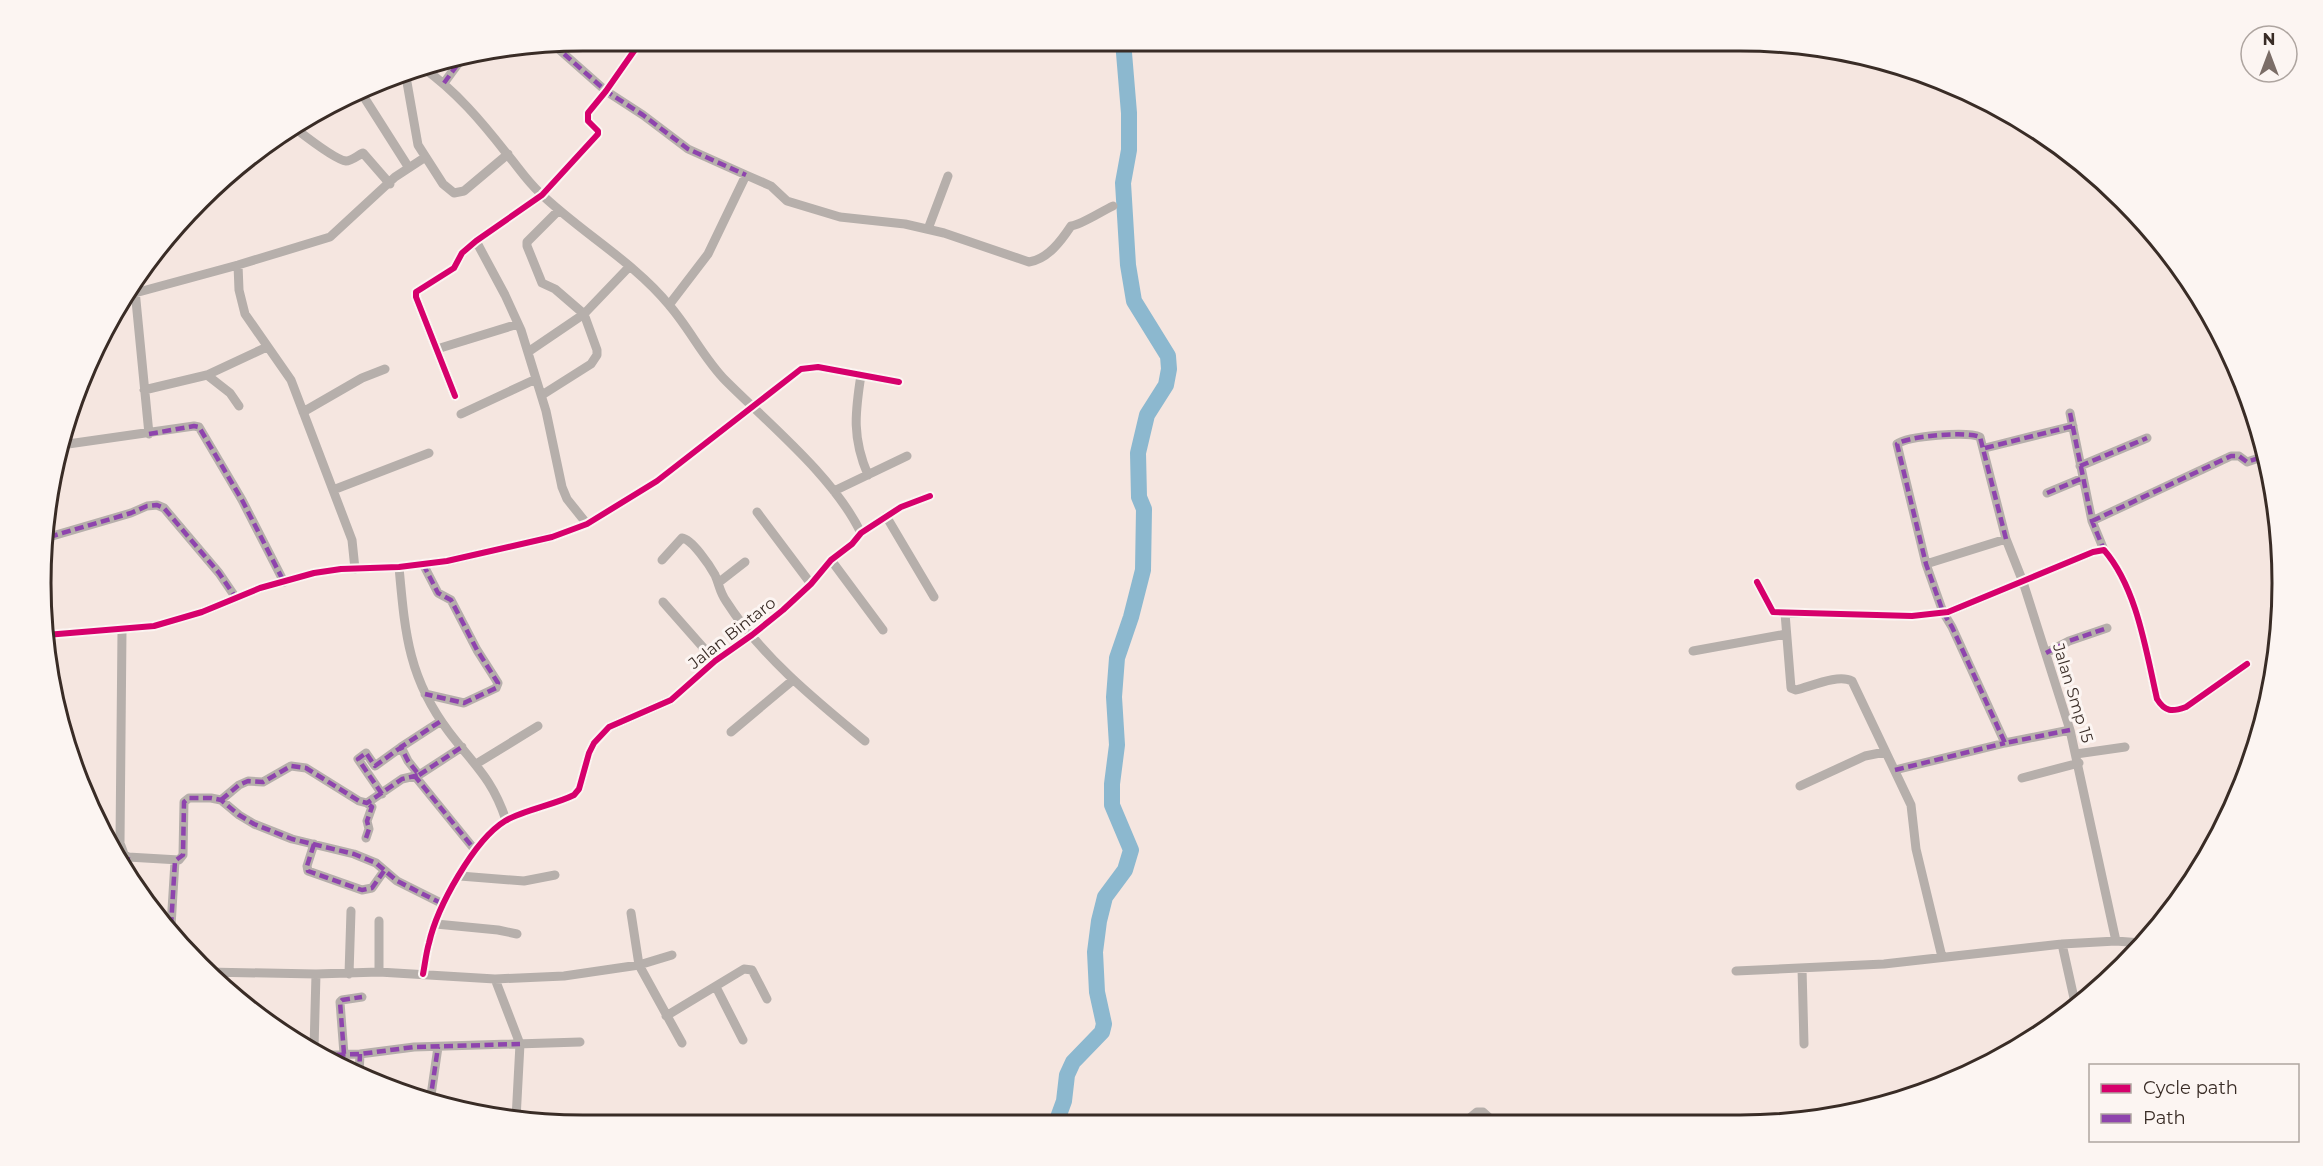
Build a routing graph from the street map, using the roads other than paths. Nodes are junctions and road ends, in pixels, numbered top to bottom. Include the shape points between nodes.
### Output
1 (633, 51) edge
2 (561, 52) edge
3 (456, 66) edge
4 (431, 73) edge
5 (407, 81) edge
6 (444, 83) junction
7 (606, 91) junction
8 (365, 98) edge
9 (301, 132) edge
10 (508, 154) junction
11 (424, 158) junction
12 (409, 168) junction
13 (746, 175) junction
14 (948, 176) dead end
15 (390, 184) junction
16 (542, 195) junction
17 (1113, 206) dead end
18 (559, 210) junction
19 (928, 230) junction
20 (477, 241) junction
21 (238, 265) junction
22 (629, 267) junction
23 (138, 291) edge
24 (135, 296) edge
25 (669, 305) junction
26 (584, 314) junction
27 (518, 324) junction
28 (267, 347) junction
29 (437, 349) junction
30 (528, 352) junction
31 (385, 369) dead end
32 (207, 375) junction
33 (861, 375) junction
34 (536, 379) junction
35 (899, 382) dead end
36 (144, 390) junction
37 (542, 395) junction
38 (455, 396) dead end
39 (239, 406) dead end
40 (753, 408) junction
41 (303, 412) junction
42 (2070, 413) dead end
43 (461, 414) dead end
44 (2073, 426) junction
45 (149, 434) junction
46 (2146, 438) dead end
47 (69, 445) edge
48 (1985, 448) junction
49 (429, 453) dead end
50 (907, 456) dead end
51 (2257, 459) edge
52 (2080, 466) junction
53 (868, 474) junction
54 (2083, 478) junction
55 (333, 490) junction
56 (834, 491) junction
57 (2047, 493) dead end
58 (930, 496) dead end
59 (757, 512) dead end
60 (886, 516) junction
61 (2092, 521) junction
62 (587, 524) junction
63 (861, 533) junction
64 (53, 536) edge
65 (2006, 539) junction
66 (2104, 550) junction
67 (662, 560) dead end
68 (831, 560) junction
69 (745, 562) dead end
70 (423, 564) junction
71 (1926, 564) junction
72 (399, 567) junction
73 (355, 569) junction
74 (284, 582) junction
75 (1757, 582) dead end
76 (2023, 582) junction
77 (718, 583) junction
78 (811, 584) junction
79 (934, 597) dead end
80 (236, 598) junction
81 (663, 602) dead end
82 (1785, 612) junction
83 (1943, 612) junction
84 (2107, 628) dead end
85 (122, 630) junction
86 (883, 630) dead end
87 (54, 634) edge
88 (1786, 634) junction
89 (752, 635) junction
90 (1693, 651) dead end
91 (2046, 653) junction
92 (715, 661) junction
93 (2247, 664) dead end
94 (794, 680) junction
95 (425, 694) junction
96 (441, 721) junction
97 (538, 726) dead end
98 (2070, 730) junction
99 (731, 732) dead end
100 (866, 741) dead end
101 (2005, 743) junction
102 (462, 747) junction
103 (2125, 747) dead end
104 (400, 748) junction
105 (1885, 752) junction
106 (2077, 759) junction
107 (477, 764) junction
108 (1895, 770) junction
109 (417, 775) junction
110 (2022, 778) dead end
111 (1800, 786) dead end
112 (382, 794) junction
113 (221, 800) junction
114 (367, 803) junction
115 (506, 820) junction
116 (366, 838) dead end
117 (314, 844) junction
118 (122, 850) edge
119 (475, 850) junction
120 (130, 861) edge
121 (176, 861) junction
122 (384, 871) junction
123 (555, 875) dead end
124 (460, 876) junction
125 (443, 904) junction
126 (351, 911) dead end
127 (631, 913) dead end
128 (171, 920) edge
129 (379, 921) dead end
130 (436, 924) junction
131 (517, 934) dead end
132 (2116, 941) junction
133 (2132, 942) edge
134 (2062, 944) junction
135 (672, 955) dead end
136 (1942, 957) junction
137 (639, 965) junction
138 (1802, 968) junction
139 (1736, 971) dead end
140 (221, 972) edge
141 (378, 972) junction
142 (316, 974) junction
143 (349, 974) junction
144 (423, 974) junction
145 (495, 979) junction
146 (716, 987) junction
147 (2074, 997) edge
148 (362, 998) dead end
149 (768, 999) dead end
150 (666, 1016) junction
151 (743, 1040) dead end
152 (314, 1042) edge
153 (580, 1042) dead end
154 (682, 1043) dead end
155 (520, 1044) junction
156 (1804, 1044) dead end
157 (438, 1047) junction
158 (337, 1054) edge
159 (344, 1054) junction
160 (360, 1054) junction
161 (359, 1066) edge
162 (431, 1093) edge
163 (516, 1110) edge
164 (1473, 1115) edge
165 (1486, 1115) edge

1 - 7 street
2 - 7 street
3 - 6 street
4 - 6 street
5 - 11 street via 414,131
6 - 10 street
7 - 13 street via 688,149
7 - 16 street via 587,115 598,134
8 - 12 street
9 - 15 street via 342,160 363,153
10 - 11 street via 458,193 443,184
10 - 16 street
11 - 12 street
12 - 15 street
13 - 19 street via 771,186 787,201 853,219
13 - 25 street via 708,254
14 - 19 street
15 - 21 street via 330,237
16 - 18 street
16 - 20 street
17 - 19 street via 1071,226 1038,261 1029,262
18 - 22 street
18 - 26 street via 526,246 542,283
20 - 27 street
20 - 29 street via 462,253 454,268 416,294
21 - 23 street
21 - 28 street via 245,314
22 - 25 street
22 - 26 street
24 - 36 street
25 - 40 street via 715,369
26 - 30 street
26 - 37 street via 596,346 595,359
27 - 29 street
27 - 30 street
28 - 32 street
28 - 41 street via 291,380
29 - 38 street
30 - 34 street
31 - 41 street
32 - 36 street
32 - 39 street via 230,393
33 - 35 street
33 - 40 street via 818,367 801,369
33 - 53 street via 855,428
34 - 37 street
34 - 43 street
36 - 45 street
37 - 62 street via 562,488
40 - 56 street
40 - 62 street via 657,481
41 - 55 street
42 - 44 street
44 - 48 street
44 - 52 street
45 - 47 street
45 - 74 street via 199,427
46 - 52 street
48 - 65 street, Jalan Smp 15
48 - 71 street via 1980,437 1971,435 1911,439 1897,444
49 - 55 street
50 - 53 street
51 - 61 street via 2247,462 2234,455
52 - 54 street
53 - 56 street
54 - 57 street
54 - 61 street
55 - 73 street via 352,540
56 - 63 street
58 - 60 street, Jalan Bintaro
59 - 78 street
60 - 63 street, Jalan Bintaro
60 - 79 street
61 - 66 street
62 - 70 street via 552,537
63 - 68 street, Jalan Bintaro
64 - 80 street via 158,505 219,573
65 - 71 street
65 - 76 street, Jalan Smp 15
66 - 76 street
66 - 93 street via 2121,577 2138,621 2162,706 2168,710 2186,707
67 - 77 street via 686,538 714,572
68 - 78 street, Jalan Bintaro
68 - 86 street
69 - 77 street
70 - 72 street
70 - 95 street via 438,593 450,600 498,683 496,688 464,703
71 - 83 street
72 - 73 street
72 - 95 street via 407,645
73 - 74 street via 314,573
74 - 80 street
75 - 82 street via 1773,612
76 - 83 street
76 - 91 street, Jalan Smp 15
77 - 89 street via 726,601
78 - 89 street, Jalan Bintaro
80 - 85 street via 172,621
81 - 92 street
82 - 83 street via 1912,616
82 - 88 street
83 - 101 street
84 - 91 street via 2069,640
85 - 87 street
85 - 118 street
88 - 90 street
88 - 105 street via 1791,688 1850,679
89 - 92 street, Jalan Bintaro
89 - 94 street
91 - 98 street, Jalan Smp 15
92 - 115 street, Jalan Bintaro via 671,700 623,719 601,734 589,753 574,795
94 - 99 street
94 - 100 street
95 - 96 street
96 - 102 street
96 - 104 street
97 - 107 street
98 - 101 street
98 - 106 street, Jalan Smp 15
101 - 108 street
102 - 107 street
102 - 109 street
103 - 106 street
104 - 109 street
104 - 112 street via 375,766 366,753 358,759
105 - 108 street
105 - 111 street via 1865,756
106 - 110 street
106 - 132 street, Jalan Smp 15
107 - 115 street via 499,798
108 - 136 street via 1911,805 1916,849
109 - 112 street via 402,779
109 - 119 street
112 - 114 street
113 - 114 street via 239,785 263,782 296,765
113 - 117 street via 254,824
113 - 121 street via 189,798 184,802 183,855
114 - 116 street via 372,807
115 - 119 street
117 - 122 street via 354,854 376,863
117 - 122 street via 308,871 362,890 372,888
119 - 124 street
120 - 121 street
121 - 128 street
122 - 125 street
123 - 124 street via 524,881
124 - 125 street
125 - 130 street
126 - 143 street
127 - 137 street
129 - 141 street
130 - 131 street
130 - 144 street
132 - 133 street
132 - 134 street
134 - 136 street
134 - 147 street
135 - 137 street
136 - 138 street
137 - 145 street via 564,976
137 - 150 street
138 - 139 street
138 - 156 street
140 - 142 street
141 - 143 street
141 - 144 street
142 - 143 street
142 - 152 street
144 - 145 street
145 - 155 street
146 - 149 street via 750,969
146 - 150 street
146 - 151 street
148 - 159 street via 340,1002
150 - 154 street
153 - 155 street
155 - 157 street
155 - 163 street
157 - 160 street
157 - 162 street
158 - 159 street
159 - 160 street
160 - 161 street
164 - 165 street

